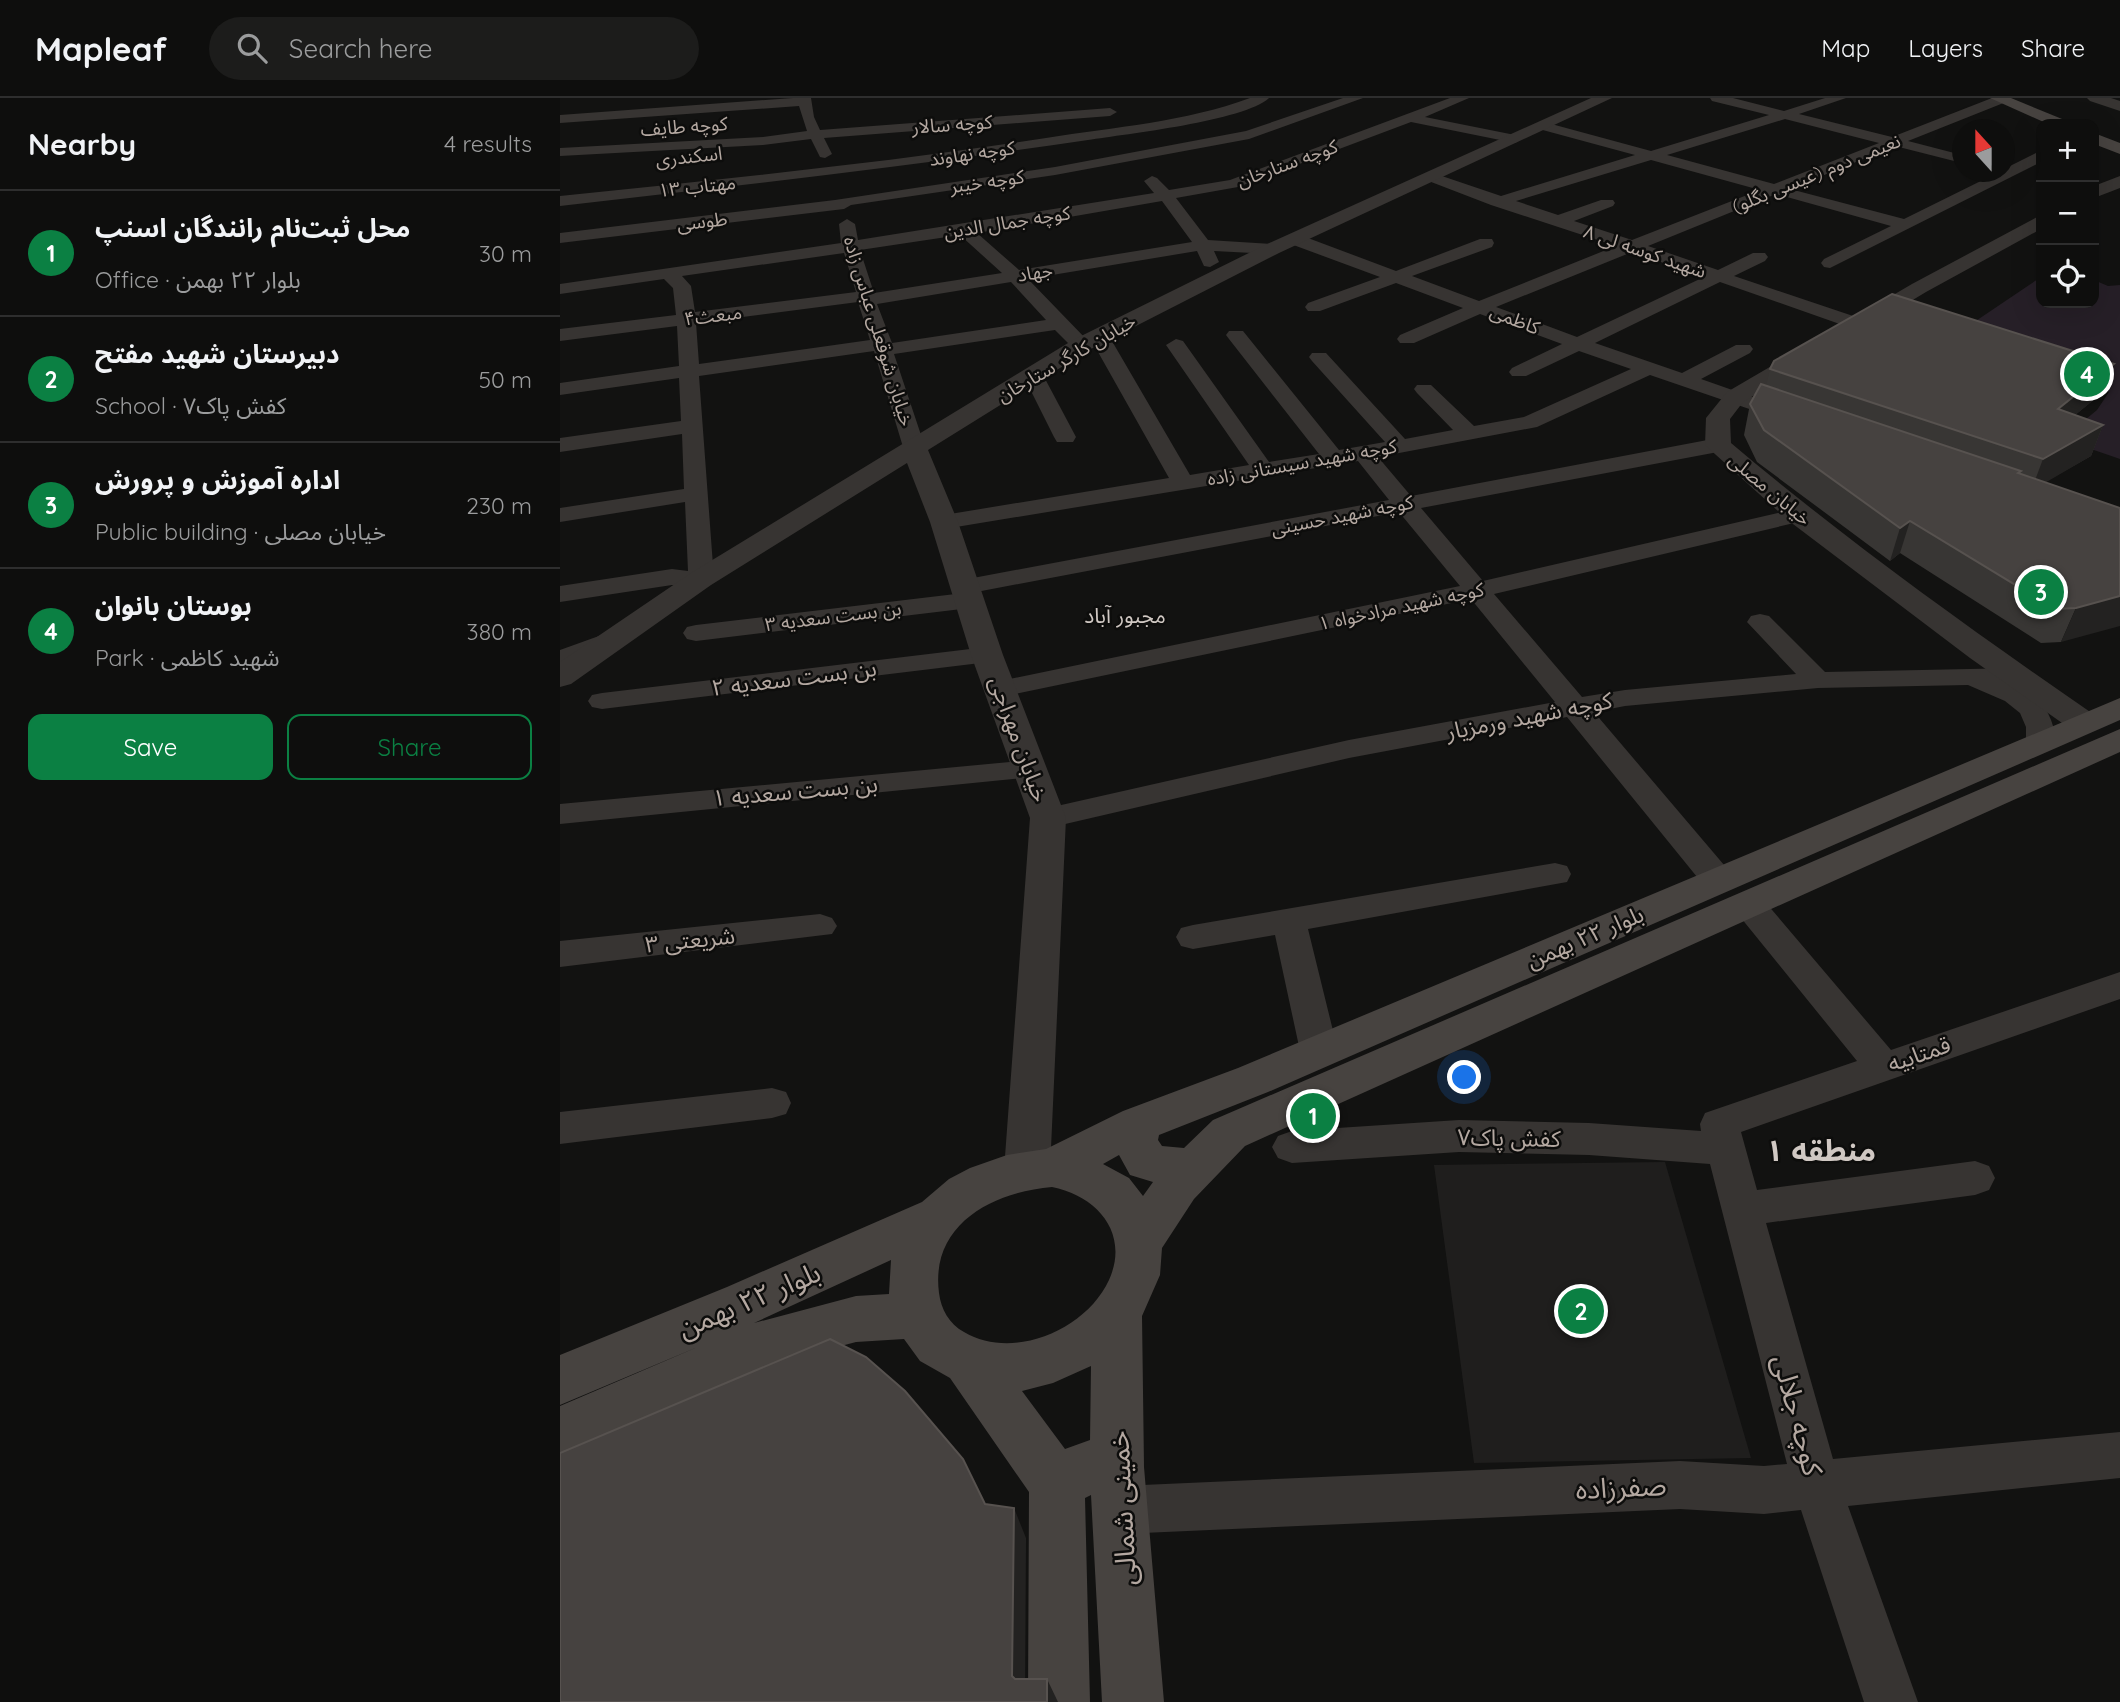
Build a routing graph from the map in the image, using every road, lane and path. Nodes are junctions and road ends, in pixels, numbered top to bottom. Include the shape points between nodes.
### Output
1 (1074, 98) edge
2 (1262, 98) edge
3 (1311, 98) edge
4 (1356, 98) edge
5 (1462, 98) edge
6 (1717, 98) edge
7 (1839, 98) edge
8 (2095, 98) edge
9 (1598, 99) edge
10 (1999, 99) edge
11 (1220, 102) dead end
12 (1194, 104) dead end
13 (1340, 104) junction
14 (2120, 106) edge
15 (806, 110) edge
16 (1127, 110) dead end
17 (1088, 114) junction
18 (1784, 115) junction
19 (1406, 117) junction
20 (560, 118) edge
21 (2049, 119) edge
22 (1544, 126) junction
23 (1108, 132) junction
24 (818, 138) junction
25 (1515, 139) junction
26 (2099, 140) edge
27 (1894, 142) junction
28 (2120, 149) edge
29 (560, 152) edge
30 (1651, 155) junction
31 (1952, 156) edge
32 (1130, 157) junction
33 (2036, 158) edge
34 (587, 166) dead end
35 (2015, 167) edge
36 (835, 171) junction
37 (1431, 177) junction
38 (2120, 181) edge
39 (1986, 182) edge
40 (1775, 189) junction
41 (2099, 191) edge
42 (1165, 195) junction
43 (560, 201) edge
44 (1500, 201) junction
45 (843, 203) junction
46 (1607, 203) dead end
47 (1478, 209) dead end
48 (1558, 221) junction
49 (2036, 224) edge
50 (1906, 225) junction
51 (964, 230) junction
52 (560, 238) edge
53 (1294, 239) junction
54 (1486, 243) dead end
55 (1204, 245) junction
56 (850, 246) junction
57 (1632, 246) junction
58 (1272, 249) junction
59 (1759, 257) dead end
60 (1830, 263) dead end
61 (817, 270) dead end
62 (667, 274) junction
63 (1016, 275) junction
64 (1395, 275) junction
65 (1717, 276) junction
66 (1216, 277) junction
67 (682, 286) junction
68 (560, 289) edge
69 (866, 298) junction
70 (1482, 306) junction
71 (1314, 307) dead end
72 (686, 318) junction
73 (1059, 324) junction
74 (1858, 324) junction
75 (560, 334) edge
76 (1236, 335) dead end
77 (1407, 339) dead end
78 (1090, 341) junction
79 (1579, 344) junction
80 (1175, 345) dead end
81 (884, 347) junction
82 (1743, 349) dead end
83 (1319, 357) dead end
84 (1650, 368) junction
85 (690, 371) junction
86 (1518, 372) dead end
87 (1033, 375) junction
88 (1686, 379) junction
89 (560, 389) edge
90 (1424, 389) dead end
91 (1735, 397) junction
92 (1812, 424) edge
93 (690, 426) junction
94 (1469, 433) junction
95 (1065, 437) dead end
96 (560, 445) edge
97 (914, 446) junction
98 (1400, 446) junction
99 (1718, 446) junction
100 (1363, 453) junction
101 (1333, 457) junction
102 (1264, 469) junction
103 (1183, 482) junction
104 (694, 494) junction
105 (1405, 503) junction
106 (1799, 514) junction
107 (560, 516) edge
108 (944, 522) junction
109 (701, 579) junction
110 (1478, 590) junction
111 (968, 593) junction
112 (560, 594) edge
113 (1760, 622) dead end
114 (696, 633) dead end
115 (619, 637) junction
116 (987, 655) junction
117 (560, 659) edge
118 (1961, 676) junction
119 (2018, 676) junction
120 (560, 677) edge
121 (1818, 680) junction
122 (1000, 689) junction
123 (602, 701) dead end
124 (1576, 707) junction
125 (2110, 728) edge
126 (2041, 741) junction
127 (1031, 769) junction
128 (560, 814) edge
129 (1048, 818) junction
130 (1555, 874) dead end
131 (1717, 880) junction
132 (1749, 905) junction
133 (1289, 920) junction
134 (820, 926) dead end
135 (1193, 937) dead end
136 (560, 954) edge
137 (2120, 985) edge
138 (1319, 1051) junction
139 (1883, 1066) junction
140 (772, 1103) dead end
141 (1139, 1124) junction
142 (560, 1128) edge
143 (1723, 1137) junction
144 (1292, 1147) dead end
145 (1192, 1168) junction
146 (1040, 1169) junction
147 (1975, 1178) dead end
148 (1743, 1209) junction
149 (938, 1217) junction
150 (1139, 1244) junction
151 (811, 1273) junction
152 (1117, 1314) junction
153 (916, 1315) junction
154 (812, 1330) junction
155 (969, 1362) junction
156 (560, 1380) edge
157 (560, 1433) edge
158 (2120, 1455) edge
159 (1058, 1484) junction
160 (1816, 1484) junction
161 (1118, 1488) junction
162 (1059, 1702) edge
163 (1133, 1702) edge
164 (1891, 1702) edge

1 - 17 street
2 - 23 street, کوچه نهاوند via 1229,112
3 - 13 street
4 - 13 street, کوچه خیبر
5 - 19 street, کوچه ستارخان
6 - 18 street
7 - 18 street
8 - 14 street
9 - 22 street, خیابان کارگر ستارخان
10 - 21 main road
10 - 27 street, نعیمی دوم (عیسی بگلو)
11 - 12 street
13 - 19 street
13 - 32 street, کوچه خیبر via 1249,135
15 - 20 street
15 - 24 street, خیابان شوقعلی عباس زاده
16 - 17 street, کوچه سالار
17 - 23 street
17 - 24 street, کوچه سالار
18 - 27 street
18 - 30 street
19 - 25 street
19 - 42 street, کوچه ستارخان via 1233,184
22 - 25 street, خیابان کارگر ستارخان
22 - 30 street
23 - 32 street
23 - 36 street, کوچه نهاوند
24 - 29 street
24 - 34 street, اسکندری
24 - 36 street, خیابان شوقعلی عباس زاده
25 - 37 street, خیابان کارگر ستارخان
26 - 28 main road
27 - 31 street
27 - 40 street, نعیمی دوم (عیسی بگلو)
30 - 40 street
30 - 44 street
32 - 42 street
32 - 45 street, کوچه خیبر
33 - 35 street
36 - 43 street, مهتاب ۱۳ via 776,182
36 - 45 street, خیابان شوقعلی عباس زاده
37 - 44 street, شهید کوسه لی ۸
37 - 53 street, خیابان کارگر ستارخان
38 - 41 street
39 - 50 street
40 - 50 street
40 - 57 street, نعیمی دوم (عیسی بگلو)
42 - 51 street, کوچه جمال الدین
42 - 55 street
44 - 47 street
44 - 48 street, شهید کوسه لی ۸
45 - 52 street, طوسی
45 - 56 street, خیابان شوقعلی عباس زاده
46 - 48 street
48 - 57 street, شهید کوسه لی ۸
49 - 74 street, خیابان مصلی
50 - 60 street
51 - 56 street, کوچه جمال الدین
51 - 63 street
53 - 58 street, خیابان کارگر ستارخان
53 - 64 street, کاظمی
54 - 64 street
55 - 58 street, جهاد
55 - 63 street, جهاد
55 - 66 street
56 - 62 street, کوچه جمال الدین
56 - 69 street, خیابان شوقعلی عباس زاده via 851,265
57 - 65 street, شهید کوسه لی ۸
57 - 70 street, نعیمی دوم (عیسی بگلو)
58 - 66 street, خیابان کارگر ستارخان
59 - 65 street
61 - 67 street
62 - 67 street
62 - 68 street, کوچه جمال الدین
63 - 69 street, جهاد
63 - 73 street
64 - 70 street, کاظمی
64 - 71 street
65 - 74 street, شهید کوسه لی ۸
65 - 79 street
66 - 78 street, خیابان کارگر ستارخان
67 - 72 street
69 - 72 street, مبعث۴
69 - 81 street, خیابان شوقعلی عباس زاده
70 - 77 street, نعیمی دوم (عیسی بگلو)
70 - 79 street, کاظمی
72 - 75 street, مبعث۴
72 - 85 street
73 - 78 street
73 - 81 street
74 - 91 street, خیابان مصلی
76 - 101 street
78 - 87 street, خیابان کارگر ستارخان
78 - 103 street
79 - 84 street, کاظمی
79 - 86 street
80 - 102 street
81 - 85 street
81 - 97 street, خیابان شوقعلی عباس زاده
82 - 88 street
83 - 98 street
84 - 88 street, کاظمی
84 - 94 street, کوچه شهید سیستانی زاده via 1549,415
85 - 89 street
85 - 93 street
87 - 95 street
87 - 97 street, خیابان کارگر ستارخان
88 - 91 street, کاظمی
90 - 94 street
91 - 92 street, کاظمی
91 - 99 street, خیابان مصلی via 1718,418
93 - 96 street
93 - 104 street
94 - 98 street, کوچه شهید سیستانی زاده
97 - 108 street, خیابان مهراجی
97 - 109 street, خیابان کارگر ستارخان
98 - 100 street, کوچه شهید سیستانی زاده
99 - 105 street, کوچه شهید حسینی
99 - 106 street, خیابان مصلی
100 - 101 street, کوچه شهید سیستانی زاده
100 - 105 street
101 - 102 street, کوچه شهید سیستانی زاده
102 - 103 street, کوچه شهید سیستانی زاده
103 - 108 street, کوچه شهید سیستانی زاده
104 - 107 street
104 - 109 street
105 - 110 street
105 - 111 street, کوچه شهید حسینی
106 - 110 street, ۱ کوچه شهید مرادخواه
106 - 119 street, خیابان مصلی
108 - 111 street, خیابان مهراجی
109 - 112 street via 672,577
109 - 115 street, خیابان کارگر ستارخان
110 - 122 street, ۱ کوچه شهید مرادخواه
110 - 124 street
111 - 114 street, بن بست سعدیه ۳
111 - 116 street, خیابان مهراجی
113 - 121 street
115 - 117 street
115 - 120 street, خیابان کارگر ستارخان
116 - 122 street, خیابان مهراجی
116 - 123 street, بن بست سعدیه ۲
118 - 119 street, کوچه شهید ورمزیار
118 - 121 street, کوچه شهید ورمزیار
118 - 126 street via 2006,690 2033,707 2042,723
119 - 125 street, خیابان مصلی
121 - 124 street, کوچه شهید ورمزیار via 1625,698
122 - 127 street, خیابان مهراجی
124 - 129 street, کوچه شهید ورمزیار via 1349,749
124 - 131 street
125 - 126 main road, بلوار ۲۲ بهمن
125 - 132 main road, بلوار ۲۲ بهمن
126 - 131 main road, بلوار ۲۲ بهمن
127 - 128 street, بن بست سعدیه ۱
127 - 129 street, خیابان مهراجی
129 - 146 street, خیابان مهراجی
130 - 133 street
131 - 138 main road, بلوار ۲۲ بهمن
132 - 139 street
132 - 145 main road, بلوار ۲۲ بهمن via 1229,1133
133 - 135 street
133 - 138 street
134 - 136 street, شریعتی ۳
137 - 139 street, قمتابیه
138 - 141 main road, بلوار ۲۲ بهمن
139 - 143 street, قمتابیه
140 - 142 street
141 - 145 main road via 1135,1142 1146,1161
141 - 146 main road, بلوار ۲۲ بهمن
143 - 144 street, کفش پاک۷ via 1459,1136
143 - 148 street, کوچه جلالی
145 - 150 main road, بلوار ۲۲ بهمن
146 - 149 main road via 996,1177 964,1193
146 - 150 main road via 1070,1171 1104,1185 1128,1210
147 - 148 street
148 - 160 street, کوچه جلالی
149 - 151 main road, بلوار ۲۲ بهمن
149 - 153 main road via 918,1248 910,1282
150 - 152 main road via 1135,1279
151 - 154 main road via 836,1290 832,1310
151 - 156 main road, بلوار ۲۲ بهمن
152 - 155 main road via 1088,1342 1050,1361 1008,1369
152 - 161 main road, خمینی شمالی
153 - 154 main road, بلوار ۲۲ بهمن via 856,1319
153 - 155 main road via 937,1344
154 - 157 main road, بلوار ۲۲ بهمن via 766,1342
155 - 159 main road
158 - 160 street, صفرزاده
159 - 161 main road via 1075,1470 1098,1464
159 - 162 main road
160 - 161 street, صفرزاده via 1764,1490 1680,1485
160 - 164 street, کوچه جلالی
161 - 163 main road, خمینی شمالی

